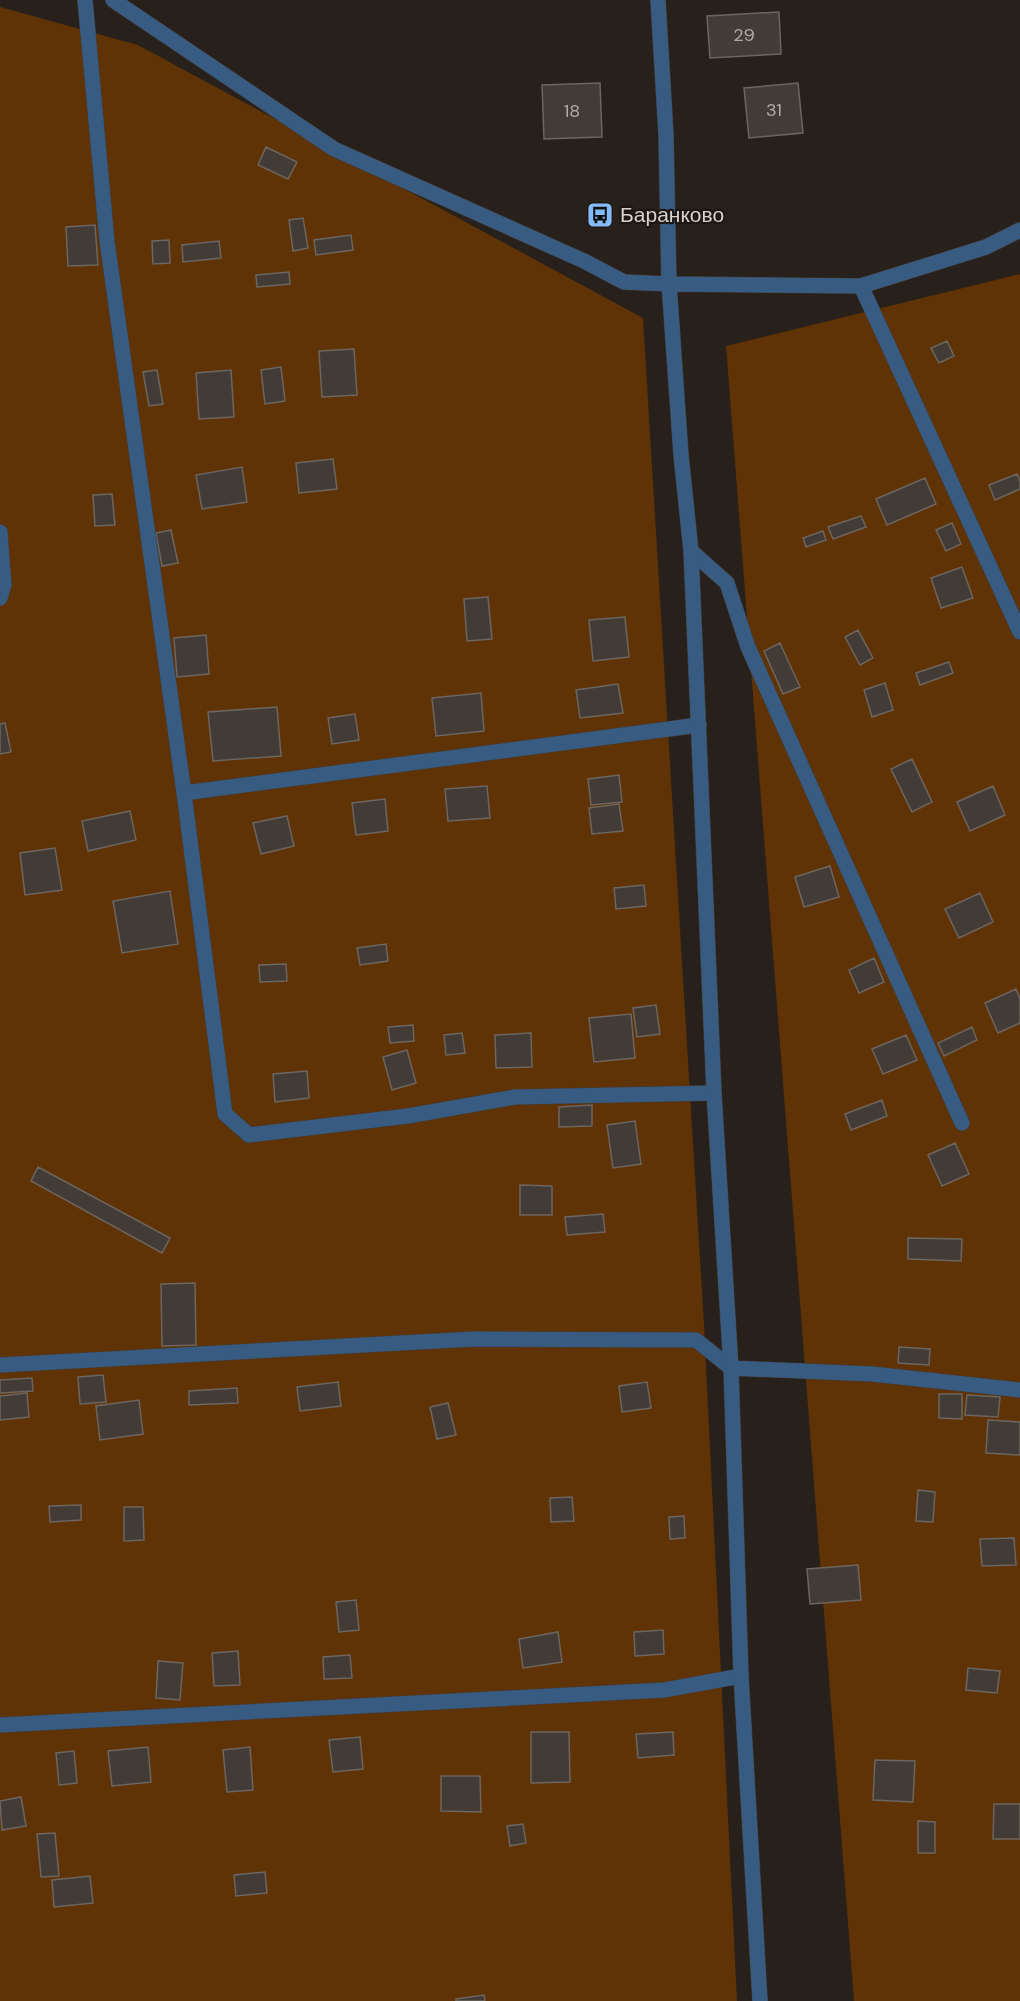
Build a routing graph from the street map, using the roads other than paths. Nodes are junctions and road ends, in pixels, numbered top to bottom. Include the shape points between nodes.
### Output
1 (85, 0) edge
2 (113, 0) edge
3 (658, 0) edge
4 (1020, 230) edge
5 (669, 284) junction
6 (861, 286) junction
7 (0, 532) edge
8 (691, 551) junction
9 (0, 598) edge
10 (1020, 632) edge
11 (699, 725) junction
12 (184, 793) junction
13 (714, 1093) junction
14 (962, 1123) dead end
15 (0, 1365) edge
16 (731, 1368) junction
17 (1020, 1390) edge
18 (741, 1676) junction
19 (0, 1725) edge
20 (760, 2001) edge

1 - 12 street via 107,242
2 - 5 street via 334,149 624,282
3 - 5 street
4 - 6 street via 986,247
5 - 6 street
5 - 8 street
6 - 10 street
7 - 9 street via 4,585
8 - 11 street
8 - 14 street via 727,583 748,647
11 - 12 street
11 - 13 street
12 - 13 street via 225,1114 249,1134 408,1116 515,1096
13 - 16 street
15 - 16 street via 474,1339 696,1340
16 - 17 street via 872,1374
16 - 18 street
18 - 19 street via 663,1690
18 - 20 street

